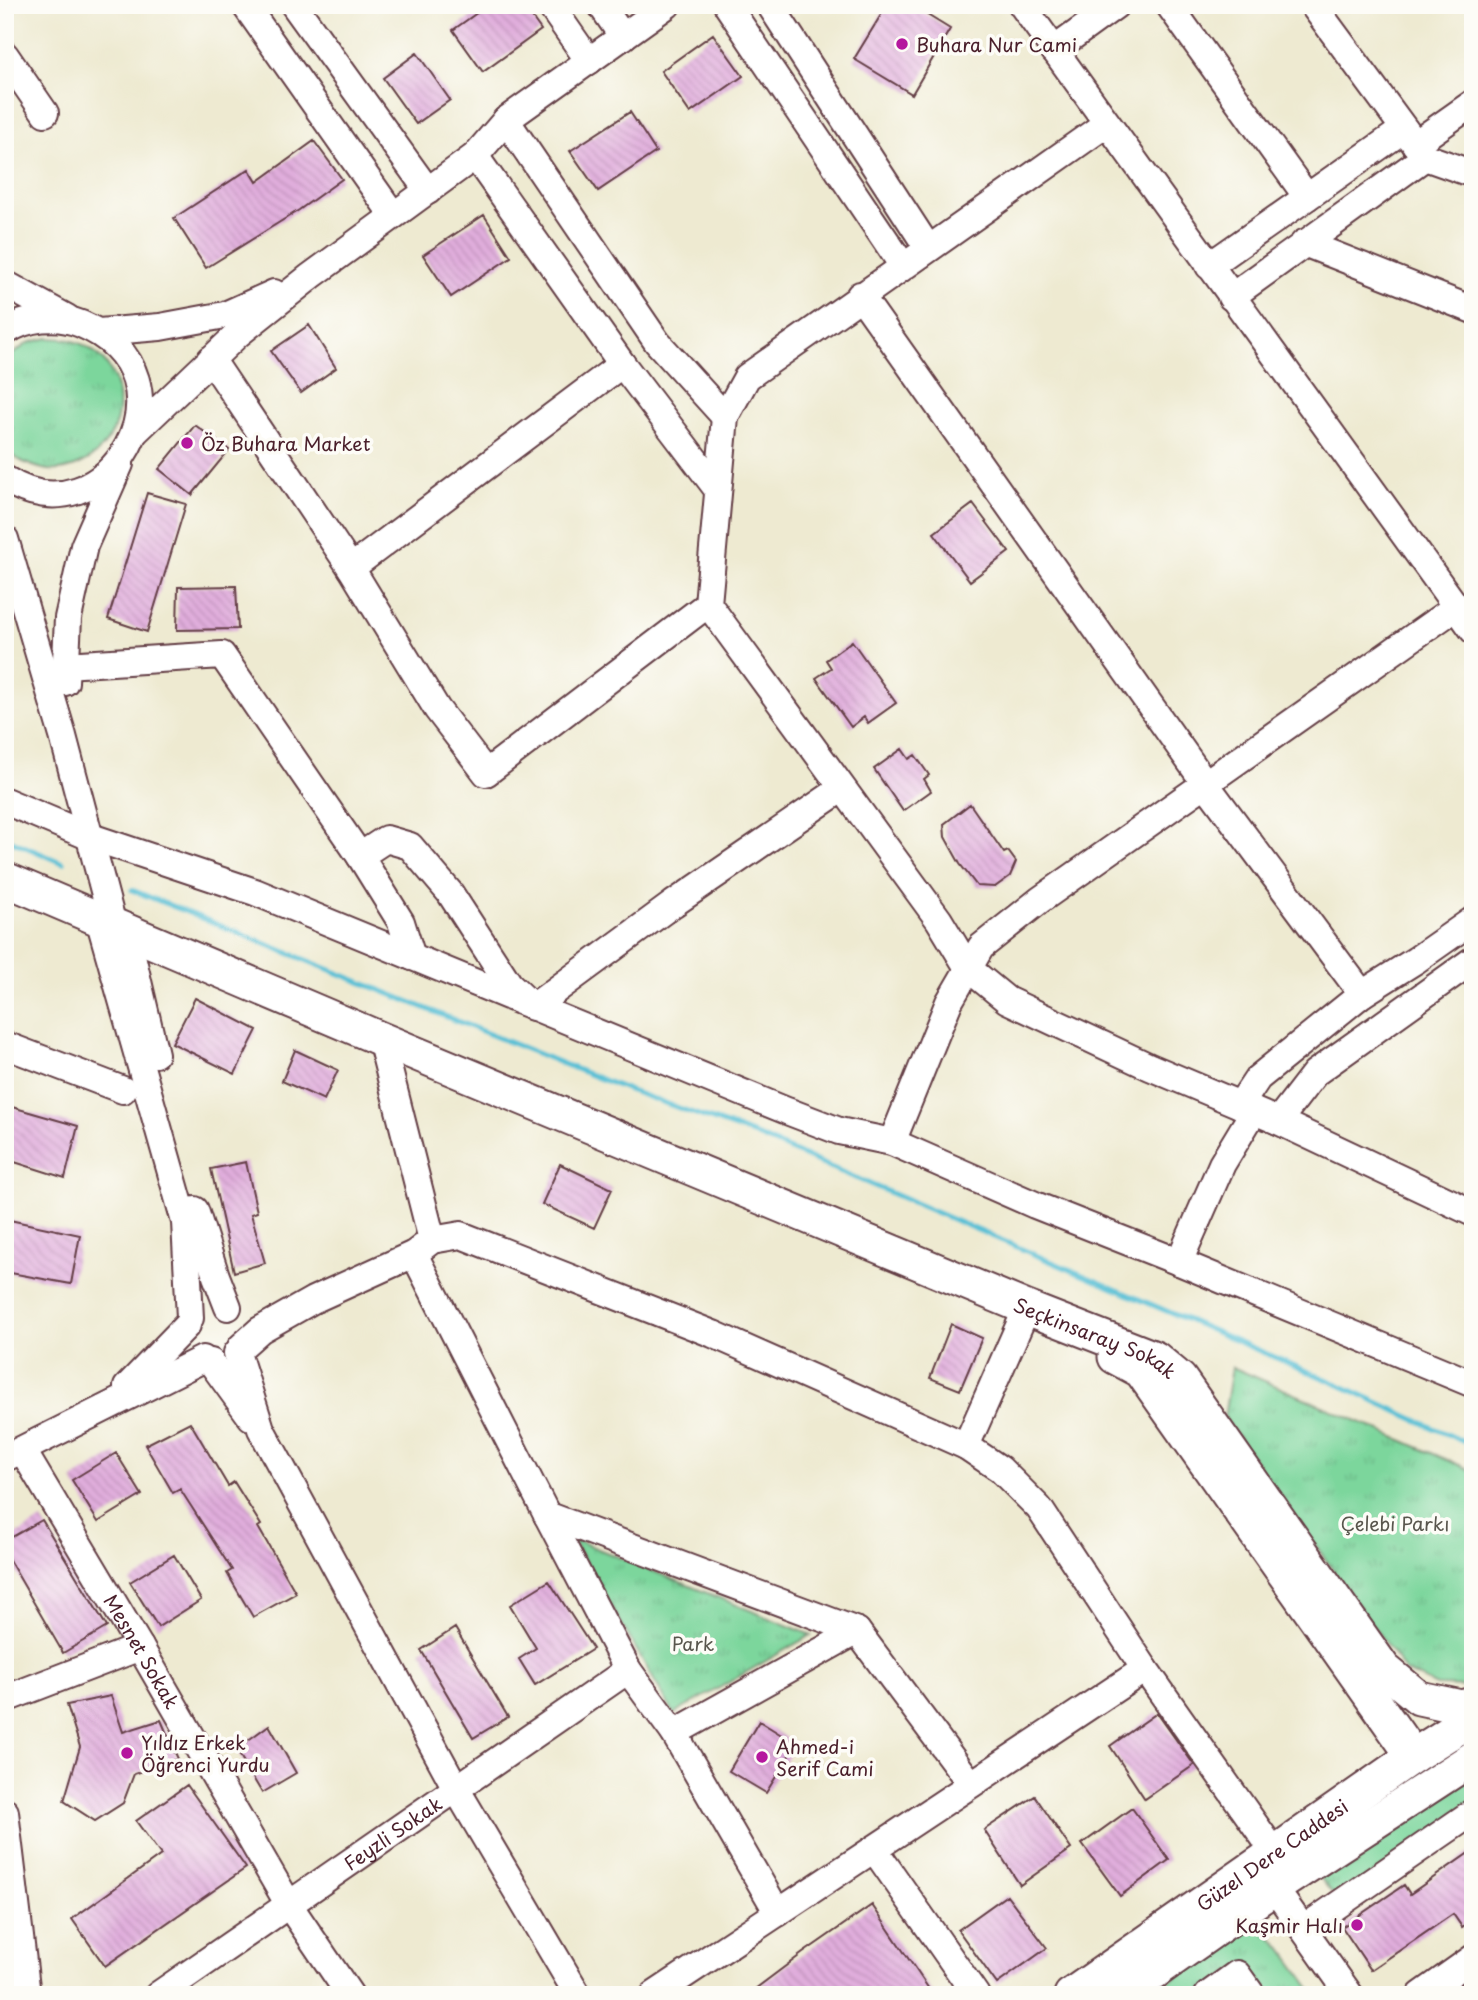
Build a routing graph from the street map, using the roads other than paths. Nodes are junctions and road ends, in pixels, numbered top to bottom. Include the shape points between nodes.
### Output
1 (245, 5) edge
2 (294, 5) edge
3 (550, 5) edge
4 (601, 5) edge
5 (667, 5) edge
6 (727, 5) edge
7 (770, 5) edge
8 (1022, 5) edge
9 (1116, 5) edge
10 (1169, 5) edge
11 (1313, 5) edge
12 (623, 37) junction
13 (1054, 50) junction
14 (5, 55) edge
15 (589, 61) junction
16 (1473, 103) edge
17 (46, 113) dead end
18 (506, 120) junction
19 (1106, 124) junction
20 (1415, 143) junction
21 (475, 156) junction
22 (1473, 174) edge
23 (428, 191) junction
24 (1307, 197) junction
25 (393, 215) junction
26 (1304, 243) junction
27 (928, 248) junction
28 (903, 265) junction
29 (1209, 266) junction
30 (311, 276) junction
31 (5, 284) edge
32 (860, 295) junction
33 (1231, 297) junction
34 (1473, 310) edge
35 (72, 320) junction
36 (99, 331) junction
37 (5, 332) edge
38 (211, 359) junction
39 (622, 364) junction
40 (725, 417) junction
41 (136, 431) junction
42 (123, 457) junction
43 (5, 479) edge
44 (718, 490) junction
45 (5, 539) edge
46 (351, 568) junction
47 (708, 604) junction
48 (1456, 607) junction
49 (1473, 630) edge
50 (65, 665) junction
51 (63, 736) junction
52 (1205, 783) junction
53 (841, 789) junction
54 (5, 801) edge
55 (88, 836) junction
56 (360, 856) junction
57 (5, 879) edge
58 (1473, 920) edge
59 (113, 924) junction
60 (412, 957) junction
61 (1473, 960) edge
62 (968, 968) junction
63 (1362, 994) junction
64 (533, 1007) junction
65 (381, 1040) junction
66 (5, 1045) edge
67 (123, 1090) dead end
68 (1257, 1112) junction
69 (892, 1142) junction
70 (1473, 1213) edge
71 (423, 1247) junction
72 (1179, 1262) junction
73 (313, 1300) junction
74 (1027, 1308) junction
75 (232, 1310) junction
76 (189, 1321) junction
77 (239, 1350) junction
78 (207, 1361) junction
79 (1473, 1384) edge
80 (108, 1405) junction
81 (261, 1429) junction
82 (967, 1446) junction
83 (14, 1454) edge
84 (547, 1515) junction
85 (857, 1631) junction
86 (140, 1647) junction
87 (1144, 1669) junction
88 (628, 1670) junction
89 (5, 1699) edge
90 (1473, 1704) edge
91 (1473, 1718) edge
92 (674, 1733) junction
93 (1413, 1756) junction
94 (1473, 1758) edge
95 (971, 1784) junction
96 (457, 1790) junction
97 (5, 1812) edge
98 (1471, 1817) edge
99 (874, 1849) junction
100 (1275, 1853) junction
101 (289, 1905) junction
102 (1290, 1910) junction
103 (778, 1913) junction
104 (1473, 1958) edge
105 (27, 1995) edge
106 (158, 1995) edge
107 (350, 1995) edge
108 (578, 1995) edge
109 (654, 1995) edge
110 (976, 1995) edge
111 (1071, 1995) edge
112 (1122, 1995) edge
113 (1208, 1995) edge
114 (1252, 1995) edge
115 (1350, 1995) edge
116 (1421, 1995) edge

1 - 25 street
2 - 23 street
3 - 15 street
4 - 12 street
5 - 12 street
6 - 28 street
7 - 27 street
8 - 13 street
9 - 13 street
10 - 24 street
11 - 20 street
12 - 15 street
13 - 19 street
14 - 17 street
15 - 18 street
16 - 20 street
18 - 21 street
18 - 40 street via 657,342
19 - 27 street
19 - 29 street
20 - 22 street
20 - 24 street
20 - 26 street
21 - 23 street
21 - 39 street
23 - 25 street
24 - 29 street
25 - 30 street
26 - 33 street
26 - 34 street
27 - 28 street
28 - 32 street
29 - 33 street
30 - 36 street via 225,315 160,327
30 - 38 street
31 - 35 street
32 - 40 street via 747,377
32 - 52 street
33 - 48 street
35 - 36 street
35 - 37 street via 42,318
36 - 41 street via 120,351 134,375 140,403
38 - 41 street
38 - 46 street
39 - 44 street
39 - 46 street
40 - 44 street
41 - 42 street
42 - 43 street via 103,477 60,493 37,492
42 - 50 street via 84,546 68,618
44 - 47 street
45 - 51 street
46 - 47 street via 437,709 486,773
47 - 53 street
48 - 49 street
48 - 52 street
50 - 51 street
50 - 56 street via 222,655
51 - 55 street
52 - 62 street via 1040,900 981,947
52 - 63 street
53 - 62 street via 939,920
53 - 64 street
54 - 55 street
55 - 59 street
55 - 60 street via 255,892
56 - 60 street via 401,922
56 - 64 street via 386,839 410,846 450,893 509,984
57 - 59 main road
58 - 63 street
59 - 65 main road
59 - 75 street via 180,1164 216,1276
59 - 76 street via 185,1222
60 - 64 street
61 - 68 street
62 - 68 street via 1007,1000
62 - 69 street via 949,1002
63 - 68 street via 1258,1078
64 - 69 street via 825,1126
65 - 71 street
65 - 74 main road
66 - 67 street
68 - 70 street
68 - 72 street via 1222,1164
69 - 72 street
71 - 73 street
71 - 82 street via 461,1235 713,1334
71 - 84 street
72 - 79 street
73 - 75 street via 267,1312
73 - 77 street via 260,1330
74 - 82 street
74 - 90 main road, Seçkinsaray Sokak via 1155,1358 1180,1379 1384,1669 1419,1698 1461,1707
74 - 93 main road, Seçkinsaray Sokak via 1141,1371
75 - 76 street via 207,1305
75 - 77 street via 244,1329
76 - 78 street via 187,1341 196,1355
76 - 80 street
77 - 78 street via 225,1361
77 - 81 street
78 - 80 street
78 - 81 street
80 - 83 street
81 - 96 street
82 - 87 street via 1000,1469 1039,1508
83 - 86 street, Mesnet Sokak
84 - 85 street
84 - 88 street
85 - 92 street
85 - 95 street
86 - 89 street
86 - 101 street, Mesnet Sokak
87 - 95 street
87 - 100 street
88 - 92 street
88 - 96 street, Feyzli Sokak
91 - 93 main road, Güzel Dere Caddesi
92 - 103 street
93 - 100 main road, Güzel Dere Caddesi
94 - 102 main road, Güzel Dere Caddesi
95 - 99 street
96 - 101 street, Feyzli Sokak
96 - 108 street
97 - 105 street
98 - 102 street
99 - 103 street
99 - 110 street
100 - 102 street
100 - 111 main road, Güzel Dere Caddesi
101 - 106 street, Feyzli Sokak
101 - 107 street, Mesnet Sokak
102 - 112 main road, Güzel Dere Caddesi
102 - 115 street
103 - 109 street
104 - 116 street
113 - 114 street via 1237,1974

